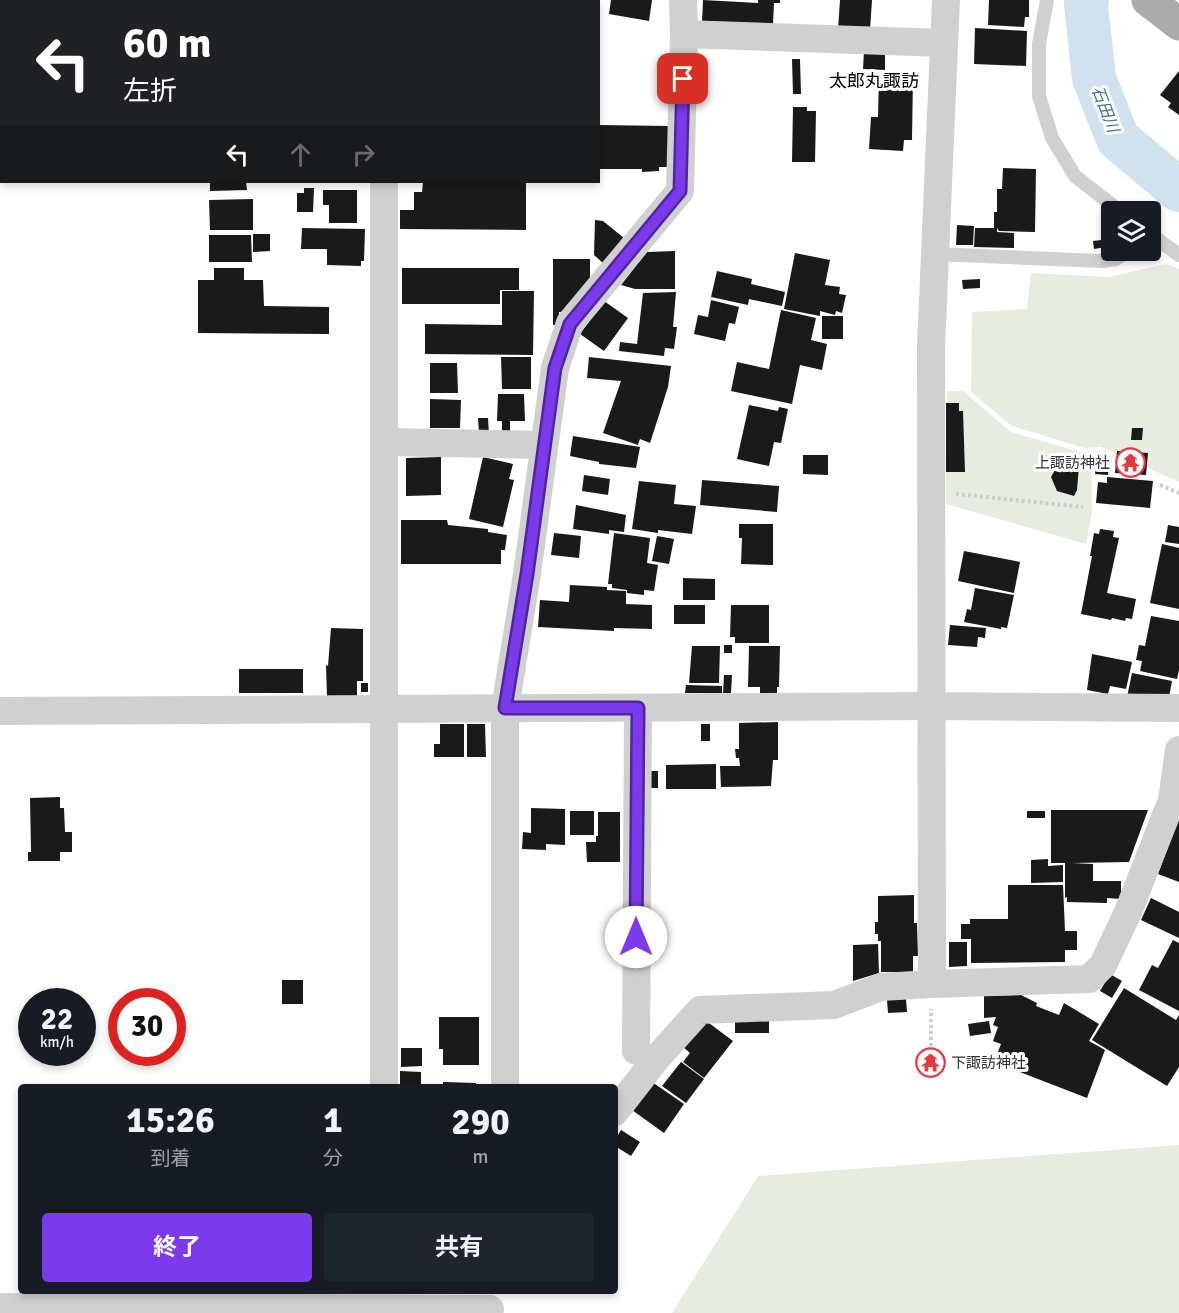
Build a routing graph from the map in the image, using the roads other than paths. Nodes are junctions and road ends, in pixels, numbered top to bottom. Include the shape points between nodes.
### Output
1 (683, 0) edge
2 (946, 0) edge
3 (1047, 0) edge
4 (1148, 0) edge
5 (1179, 24) edge
6 (684, 34) junction
7 (944, 43) junction
8 (384, 183) edge
9 (1107, 201) edge
10 (1161, 242) edge
11 (935, 254) junction
12 (1179, 255) edge
13 (1101, 261) edge
14 (384, 442) junction
15 (544, 445) junction
16 (932, 706) junction
17 (505, 708) junction
18 (638, 708) junction
19 (1179, 708) edge
20 (384, 709) junction
21 (0, 711) edge
22 (1179, 750) edge
23 (932, 984) junction
24 (636, 1051) dead end
25 (384, 1084) edge
26 (505, 1084) edge
27 (618, 1108) edge
28 (384, 1304) edge
29 (492, 1305) edge
30 (0, 1307) edge

1 - 6 street
2 - 7 street
3 - 9 lane via 1039,44 1039,96 1052,138 1075,176
4 - 5 main road
6 - 7 street
6 - 15 street via 680,191 570,324 555,368
7 - 11 street
8 - 14 street
10 - 12 lane
11 - 13 lane
11 - 16 street via 931,347
14 - 15 street
14 - 20 street
15 - 17 street
16 - 18 street
16 - 19 street
16 - 23 street
17 - 18 street
17 - 20 street
17 - 26 street
18 - 24 street
20 - 21 street
20 - 25 street
22 - 23 street via 1172,800 1128,912 1103,965 1089,979
23 - 27 street via 881,987 834,1005 700,1010
28 - 29 street
28 - 30 street

